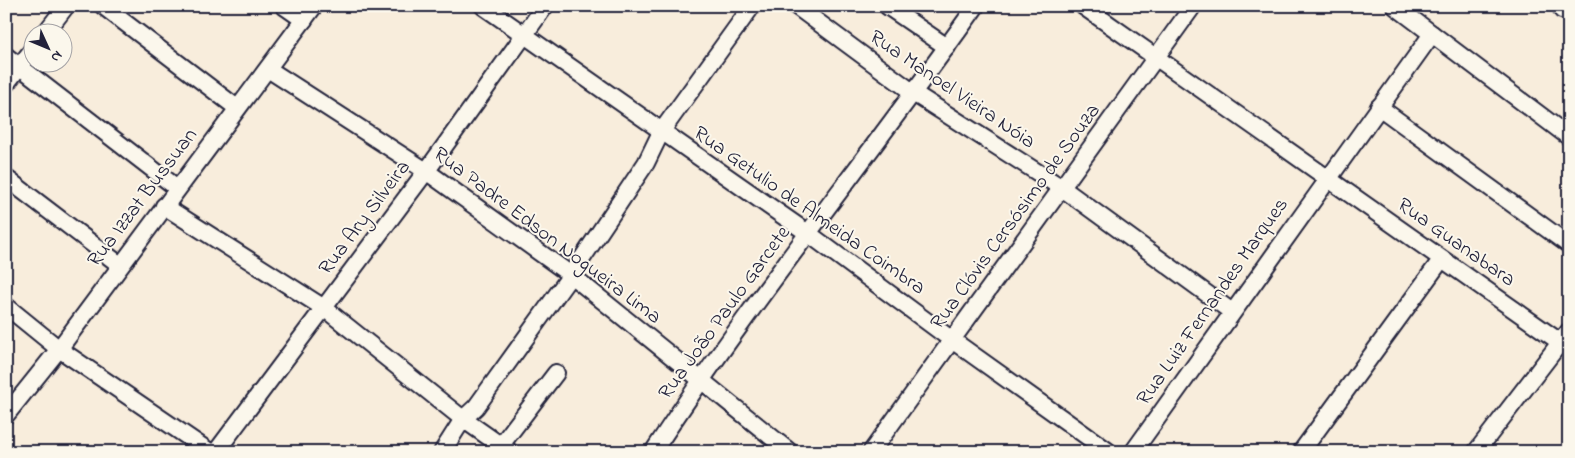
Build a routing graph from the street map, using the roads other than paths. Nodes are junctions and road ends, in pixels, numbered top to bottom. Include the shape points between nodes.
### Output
1 (66, 6) edge
2 (103, 6) edge
3 (284, 6) edge
4 (314, 6) edge
5 (483, 6) edge
6 (545, 6) edge
7 (752, 6) edge
8 (796, 6) edge
9 (887, 6) edge
10 (976, 6) edge
11 (1083, 6) edge
12 (1193, 6) edge
13 (1395, 6) edge
14 (304, 20) junction
15 (54, 22) edge
16 (525, 33) junction
17 (1432, 34) junction
18 (947, 47) junction
19 (6, 56) edge
20 (1158, 59) junction
21 (22, 63) edge
22 (20, 66) junction
23 (268, 68) junction
24 (6, 84) edge
25 (915, 94) junction
26 (1379, 107) junction
27 (237, 108) junction
28 (661, 132) junction
29 (1569, 137) edge
30 (426, 171) junction
31 (1328, 177) junction
32 (6, 178) edge
33 (177, 188) junction
34 (1062, 188) junction
35 (164, 206) junction
36 (809, 234) junction
37 (1569, 245) edge
38 (1441, 260) junction
39 (120, 264) junction
40 (570, 275) junction
41 (6, 306) edge
42 (324, 308) junction
43 (1232, 312) junction
44 (1564, 337) edge
45 (952, 340) junction
46 (59, 349) junction
47 (556, 373) dead end
48 (699, 381) junction
49 (6, 415) edge
50 (464, 419) junction
51 (505, 448) edge
52 (782, 450) edge
53 (210, 452) edge
54 (216, 452) edge
55 (442, 452) edge
56 (653, 452) edge
57 (872, 452) edge
58 (1109, 452) edge
59 (1133, 452) edge
60 (1301, 452) edge
61 (1476, 452) edge

1 - 15 street
2 - 27 street
3 - 14 street
4 - 14 street, Rua Izzat Bussuan
5 - 16 street, Rua Getulio de Almeida Coimbra
6 - 16 street, Rua Ary Silveira
7 - 28 street
8 - 25 street, Rua Manoel Vieira Nóia
9 - 18 street
10 - 18 street, Rua João Paulo Garcete
11 - 20 street, Rua Guanabara
12 - 20 street, Rua Clóvis Cersósimo de Souza
13 - 17 street
14 - 23 street, Rua Izzat Bussuan
16 - 28 street, Rua Getulio de Almeida Coimbra
16 - 30 street, Rua Ary Silveira
17 - 26 street
17 - 29 street
18 - 25 street, Rua João Paulo Garcete
19 - 22 street
20 - 31 street, Rua Guanabara
20 - 34 street, Rua Clóvis Cersósimo de Souza
21 - 22 street
22 - 24 street
22 - 33 street
23 - 27 street, Rua Izzat Bussuan
23 - 30 street, Rua Padre Edson Nogueira Lima
25 - 34 street, Rua Manoel Vieira Nóia
25 - 36 street, Rua João Paulo Garcete
26 - 31 street
26 - 37 street
27 - 33 street, Rua Izzat Bussuan
28 - 36 street, Rua Getulio de Almeida Coimbra
28 - 40 street via 646,163
30 - 40 street, Rua Padre Edson Nogueira Lima
30 - 42 street, Rua Ary Silveira
31 - 38 street, Rua Guanabara
31 - 43 street, Rua Luiz Fernandes Marques
32 - 39 street
33 - 35 street, Rua Izzat Bussuan
34 - 43 street, Rua Manoel Vieira Nóia
34 - 45 street, Rua Clóvis Cersósimo de Souza
35 - 39 street, Rua Izzat Bussuan
35 - 42 street
36 - 45 street, Rua Getulio de Almeida Coimbra
36 - 48 street, Rua João Paulo Garcete
38 - 44 street, Rua Guanabara
38 - 60 street
39 - 46 street, Rua Izzat Bussuan
40 - 48 street, Rua Padre Edson Nogueira Lima
40 - 50 street via 476,408
41 - 46 street
42 - 50 street
42 - 54 street, Rua Ary Silveira
43 - 59 street, Rua Luiz Fernandes Marques
44 - 61 street
45 - 57 street, Rua Clóvis Cersósimo de Souza
45 - 58 street, Rua Getulio de Almeida Coimbra
46 - 49 street, Rua Izzat Bussuan
46 - 53 street
47 - 51 street
48 - 52 street, Rua Padre Edson Nogueira Lima
48 - 56 street, Rua João Paulo Garcete
50 - 51 street
50 - 55 street

